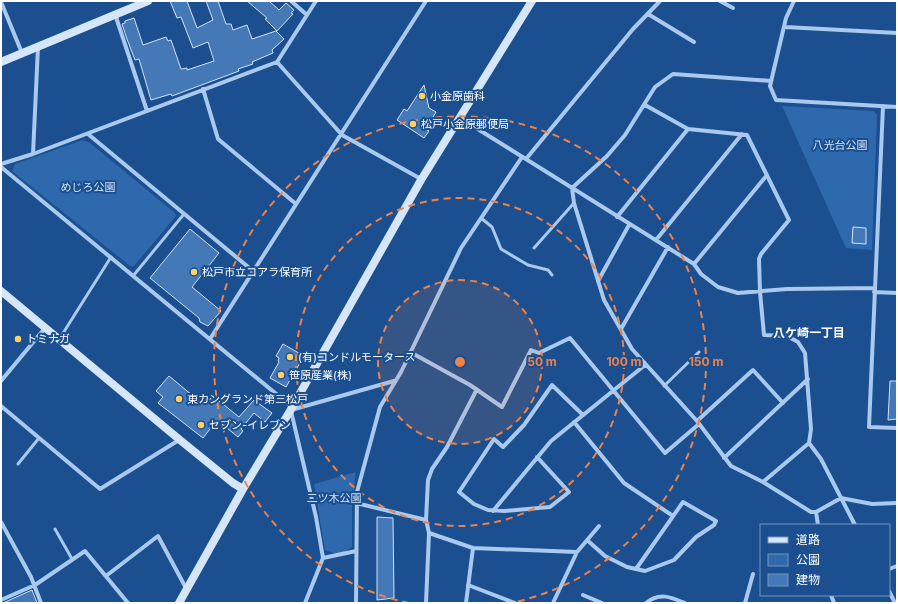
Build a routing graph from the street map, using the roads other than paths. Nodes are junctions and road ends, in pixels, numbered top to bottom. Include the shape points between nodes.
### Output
1 (148, 1) edge
2 (291, 1) edge
3 (316, 1) edge
4 (426, 1) edge
5 (532, 1) edge
6 (660, 1) edge
7 (720, 1) edge
8 (794, 1) edge
9 (1, 2) edge
10 (733, 8) dead end
11 (116, 14) junction
12 (648, 14) junction
13 (307, 15) junction
14 (785, 27) junction
15 (897, 33) edge
16 (694, 42) dead end
17 (38, 47) junction
18 (22, 53) junction
19 (1, 62) edge
20 (277, 62) junction
21 (771, 82) junction
22 (203, 89) junction
23 (645, 105) junction
24 (883, 106) junction
25 (897, 107) edge
26 (147, 111) junction
27 (460, 118) junction
28 (688, 129) junction
29 (88, 134) junction
30 (742, 134) junction
31 (342, 135) junction
32 (33, 154) junction
33 (524, 158) junction
34 (1, 164) edge
35 (1, 167) edge
36 (767, 175) junction
37 (421, 180) junction
38 (572, 188) junction
39 (574, 203) junction
40 (296, 204) junction
41 (184, 214) junction
42 (481, 217) junction
43 (617, 217) junction
44 (629, 225) junction
45 (656, 240) junction
46 (668, 247) junction
47 (534, 248) dead end
48 (111, 257) junction
49 (694, 264) junction
50 (253, 271) junction
51 (552, 275) dead end
52 (133, 276) junction
53 (598, 281) junction
54 (874, 290) junction
55 (1, 291) edge
56 (760, 292) junction
57 (897, 293) edge
58 (45, 328) junction
59 (621, 329) junction
60 (210, 339) junction
61 (60, 340) junction
62 (410, 352) junction
63 (699, 352) dead end
64 (645, 365) junction
65 (808, 379) junction
66 (1, 381) edge
67 (394, 381) junction
68 (664, 386) junction
69 (476, 390) junction
70 (614, 391) junction
71 (783, 403) junction
72 (1, 406) edge
73 (291, 409) junction
74 (583, 415) junction
75 (574, 422) junction
76 (698, 423) junction
77 (897, 428) edge
78 (39, 438) junction
79 (180, 440) junction
80 (809, 443) junction
81 (537, 457) junction
82 (724, 458) junction
83 (18, 464) dead end
84 (763, 482) junction
85 (243, 489) junction
86 (841, 498) junction
87 (356, 503) junction
88 (897, 503) edge
89 (493, 510) junction
90 (816, 512) junction
91 (673, 516) junction
92 (426, 520) junction
93 (1, 522) edge
94 (818, 524) edge
95 (854, 524) edge
96 (599, 526) dead end
97 (55, 529) dead end
98 (429, 533) junction
99 (587, 540) junction
100 (472, 548) junction
101 (356, 551) junction
102 (577, 552) junction
103 (323, 558) junction
104 (72, 559) junction
105 (636, 569) junction
106 (753, 574) dead end
107 (106, 576) junction
108 (35, 586) junction
109 (468, 586) junction
110 (187, 590) junction
111 (890, 594) edge
112 (583, 595) dead end
113 (832, 596) edge
114 (1, 600) edge
115 (41, 603) edge
116 (128, 603) edge
117 (179, 603) edge
118 (305, 603) edge
119 (356, 603) edge
120 (426, 603) edge
121 (466, 603) edge
122 (515, 603) edge
123 (553, 603) edge
124 (602, 603) edge
125 (646, 603) edge
126 (685, 603) edge
127 (745, 603) edge
128 (834, 603) edge
129 (895, 603) edge

1 - 11 street
2 - 13 street
3 - 13 street
4 - 31 street
5 - 27 street
6 - 12 street
7 - 10 street
8 - 14 street via 790,6
9 - 18 street
11 - 17 street
11 - 26 street
12 - 16 street
12 - 33 street
13 - 20 street
14 - 15 street
14 - 21 street
17 - 18 street
17 - 32 street
18 - 19 street
20 - 22 street
20 - 31 street
21 - 23 street via 673,74 655,87
21 - 24 street via 770,86 776,100
22 - 26 street
22 - 40 street via 218,139
23 - 28 street
23 - 38 street via 616,146
24 - 25 street
24 - 54 street
26 - 29 street
27 - 33 street
27 - 37 street
28 - 30 street
28 - 43 street
29 - 32 street
29 - 41 street
30 - 36 street via 747,135
30 - 45 street
31 - 37 street
31 - 40 street
32 - 34 street
33 - 38 street
33 - 42 street
35 - 48 street
36 - 49 street
36 - 56 street via 789,220 761,254
37 - 73 street
38 - 39 street
38 - 43 street
39 - 47 lane
39 - 53 street
40 - 50 street
41 - 50 street
41 - 52 lane
42 - 51 lane via 492,227 501,249 528,264 548,270
42 - 62 street via 461,248
43 - 44 street
44 - 45 street
44 - 53 street
45 - 46 street
46 - 49 street
46 - 59 street
48 - 52 street
48 - 61 lane
49 - 56 street via 701,274 718,287 738,293
50 - 60 street
52 - 60 street
53 - 59 street via 604,300
54 - 56 street via 787,289
54 - 57 street
54 - 77 street via 868,427
55 - 58 street
56 - 65 street via 764,335 787,336 798,342 805,353
58 - 61 street
58 - 66 street
59 - 64 street
60 - 73 street
61 - 79 street
62 - 67 street
62 - 69 street
63 - 68 lane
64 - 68 street
64 - 70 street
65 - 71 street
65 - 80 street via 811,429
67 - 73 street
67 - 87 street via 380,407
68 - 76 street
69 - 70 street via 502,408 531,350 539,353 570,338
69 - 92 street via 447,447 432,469 427,492
70 - 74 street
70 - 76 street via 665,453
71 - 76 street via 753,370
71 - 82 street
72 - 78 street
73 - 85 street
73 - 103 street
74 - 75 street
74 - 89 street via 552,385 524,425 503,447 494,439 459,492 474,504
75 - 81 street via 551,441
75 - 91 street via 624,483
76 - 82 street
78 - 79 street via 100,489
78 - 83 lane
79 - 85 street
80 - 84 street
80 - 86 street via 821,459
81 - 89 street
81 - 89 street via 569,492 550,507
82 - 84 street via 731,466
84 - 90 street via 811,512
85 - 110 street
86 - 88 street via 872,504
86 - 90 street
86 - 95 street
87 - 92 street
87 - 101 street
90 - 94 street
91 - 105 street
91 - 105 street via 683,502 716,521 674,560 645,571
92 - 98 street
93 - 108 street
96 - 99 street
97 - 104 lane
98 - 100 street
98 - 120 street
99 - 102 street
99 - 105 street via 606,556
100 - 102 street
100 - 109 street
101 - 103 street
101 - 119 street
102 - 123 street
103 - 118 street
104 - 107 street via 85,551
104 - 108 street
106 - 127 street
107 - 110 street via 158,536
107 - 116 street
108 - 114 street
108 - 115 street
109 - 121 street
109 - 122 street
110 - 117 street
111 - 129 street
112 - 124 street
113 - 128 street
125 - 126 street via 650,599 667,595

